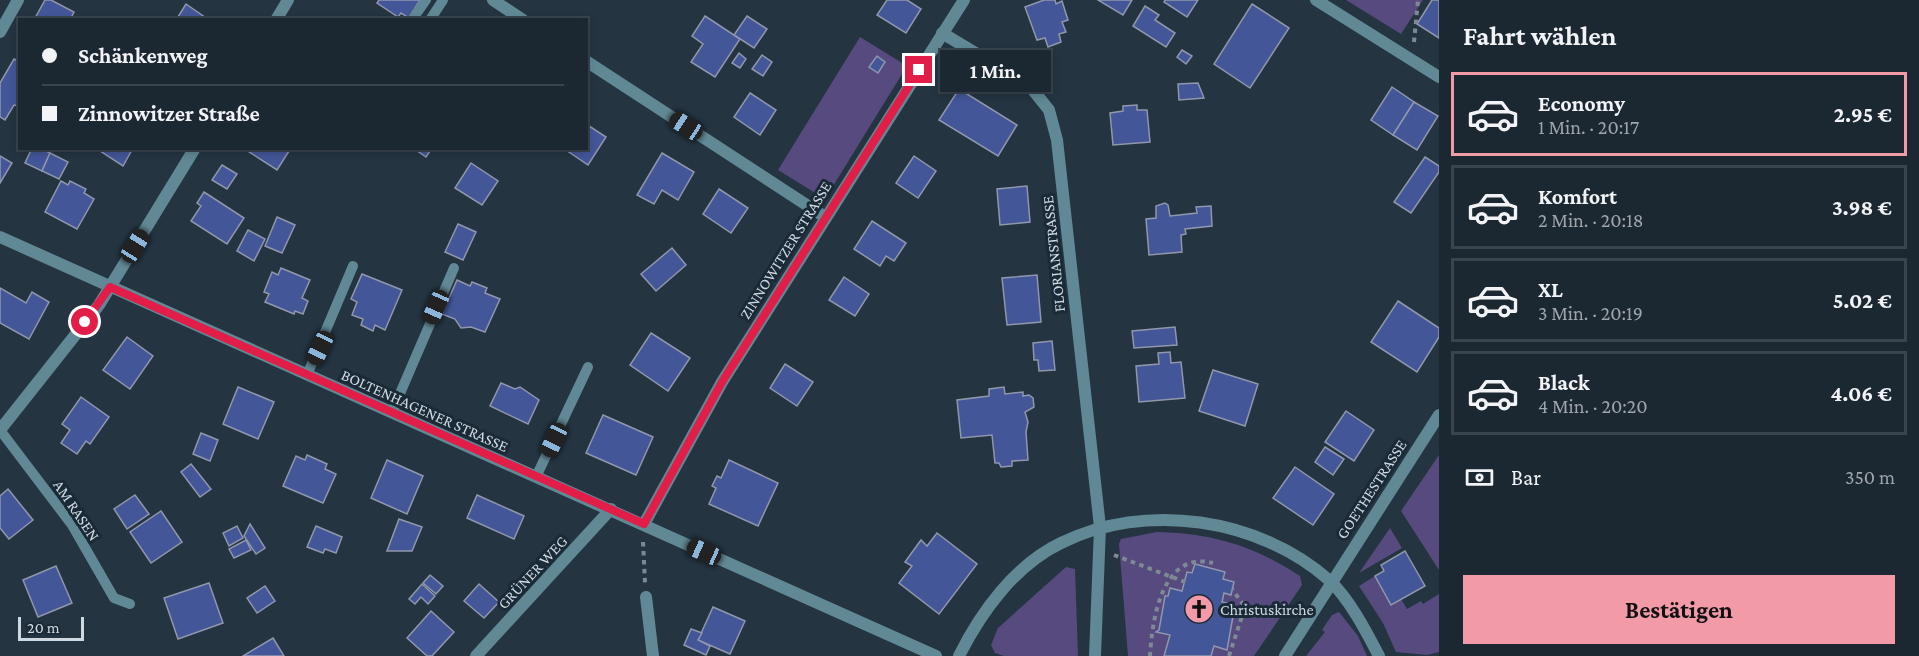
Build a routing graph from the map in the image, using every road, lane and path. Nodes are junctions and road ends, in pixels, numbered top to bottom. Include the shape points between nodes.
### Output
1 (18, 0) edge
2 (288, 0) edge
3 (426, 0) edge
4 (443, 0) edge
5 (493, 0) edge
6 (964, 0) edge
7 (1316, 0) edge
8 (1418, 0) edge
9 (277, 18) edge
10 (413, 18) edge
11 (431, 18) edge
12 (519, 18) edge
13 (0, 32) edge
14 (942, 33) junction
15 (1413, 61) junction
16 (588, 62) edge
17 (1439, 77) edge
18 (194, 150) edge
19 (825, 217) junction
20 (0, 237) edge
21 (353, 267) dead end
22 (454, 268) dead end
23 (110, 287) junction
24 (588, 367) dead end
25 (307, 375) junction
26 (392, 412) junction
27 (1439, 415) edge
28 (0, 430) edge
29 (536, 477) junction
30 (611, 509) junction
31 (644, 524) junction
32 (1100, 527) junction
33 (1099, 549) junction
34 (1214, 563) dead end
35 (1169, 578) junction
36 (1331, 581) junction
37 (1185, 582) dead end
38 (1232, 589) dead end
39 (646, 597) joint
40 (130, 604) dead end
41 (476, 656) edge
42 (653, 656) edge
43 (936, 656) edge
44 (959, 656) edge
45 (1095, 656) edge
46 (1150, 656) edge
47 (1230, 656) edge
48 (1285, 656) edge
49 (1379, 656) edge

1 - 13 street
2 - 9 street
3 - 10 lane
4 - 11 lane
5 - 12 street
6 - 14 street, ZINNOWITZER STRASSE
7 - 15 street
8 - 15 path
14 - 19 street, ZINNOWITZER STRASSE
14 - 32 street, FLORIANSTRASSE via 1029,85 1049,110 1057,140
15 - 17 street
16 - 19 street
18 - 23 street
19 - 31 street, ZINNOWITZER STRASSE via 700,419
20 - 23 street, BOLTENHAGENER STRASSE
21 - 25 lane
22 - 26 lane
23 - 25 street, BOLTENHAGENER STRASSE
23 - 28 street
24 - 29 lane
25 - 26 street, BOLTENHAGENER STRASSE
26 - 29 street, BOLTENHAGENER STRASSE
27 - 36 street, GOETHESTRASSE
28 - 40 lane, AM RASEN via 72,525 114,598
29 - 30 street, BOLTENHAGENER STRASSE
30 - 31 street, BOLTENHAGENER STRASSE
30 - 41 street, GRÜNER WEG
31 - 39 path
31 - 43 street, BOLTENHAGENER STRASSE
32 - 33 street, FLORIANSTRASSE
32 - 36 street via 1163,519 1226,527 1288,551
32 - 44 street via 1059,543 1030,564 978,620
33 - 35 path
33 - 45 street, FLORIANSTRASSE
34 - 35 path via 1194,561
35 - 37 path
35 - 46 path via 1155,613
36 - 48 street, GOETHESTRASSE
36 - 49 street
38 - 47 path via 1245,608
39 - 42 street

